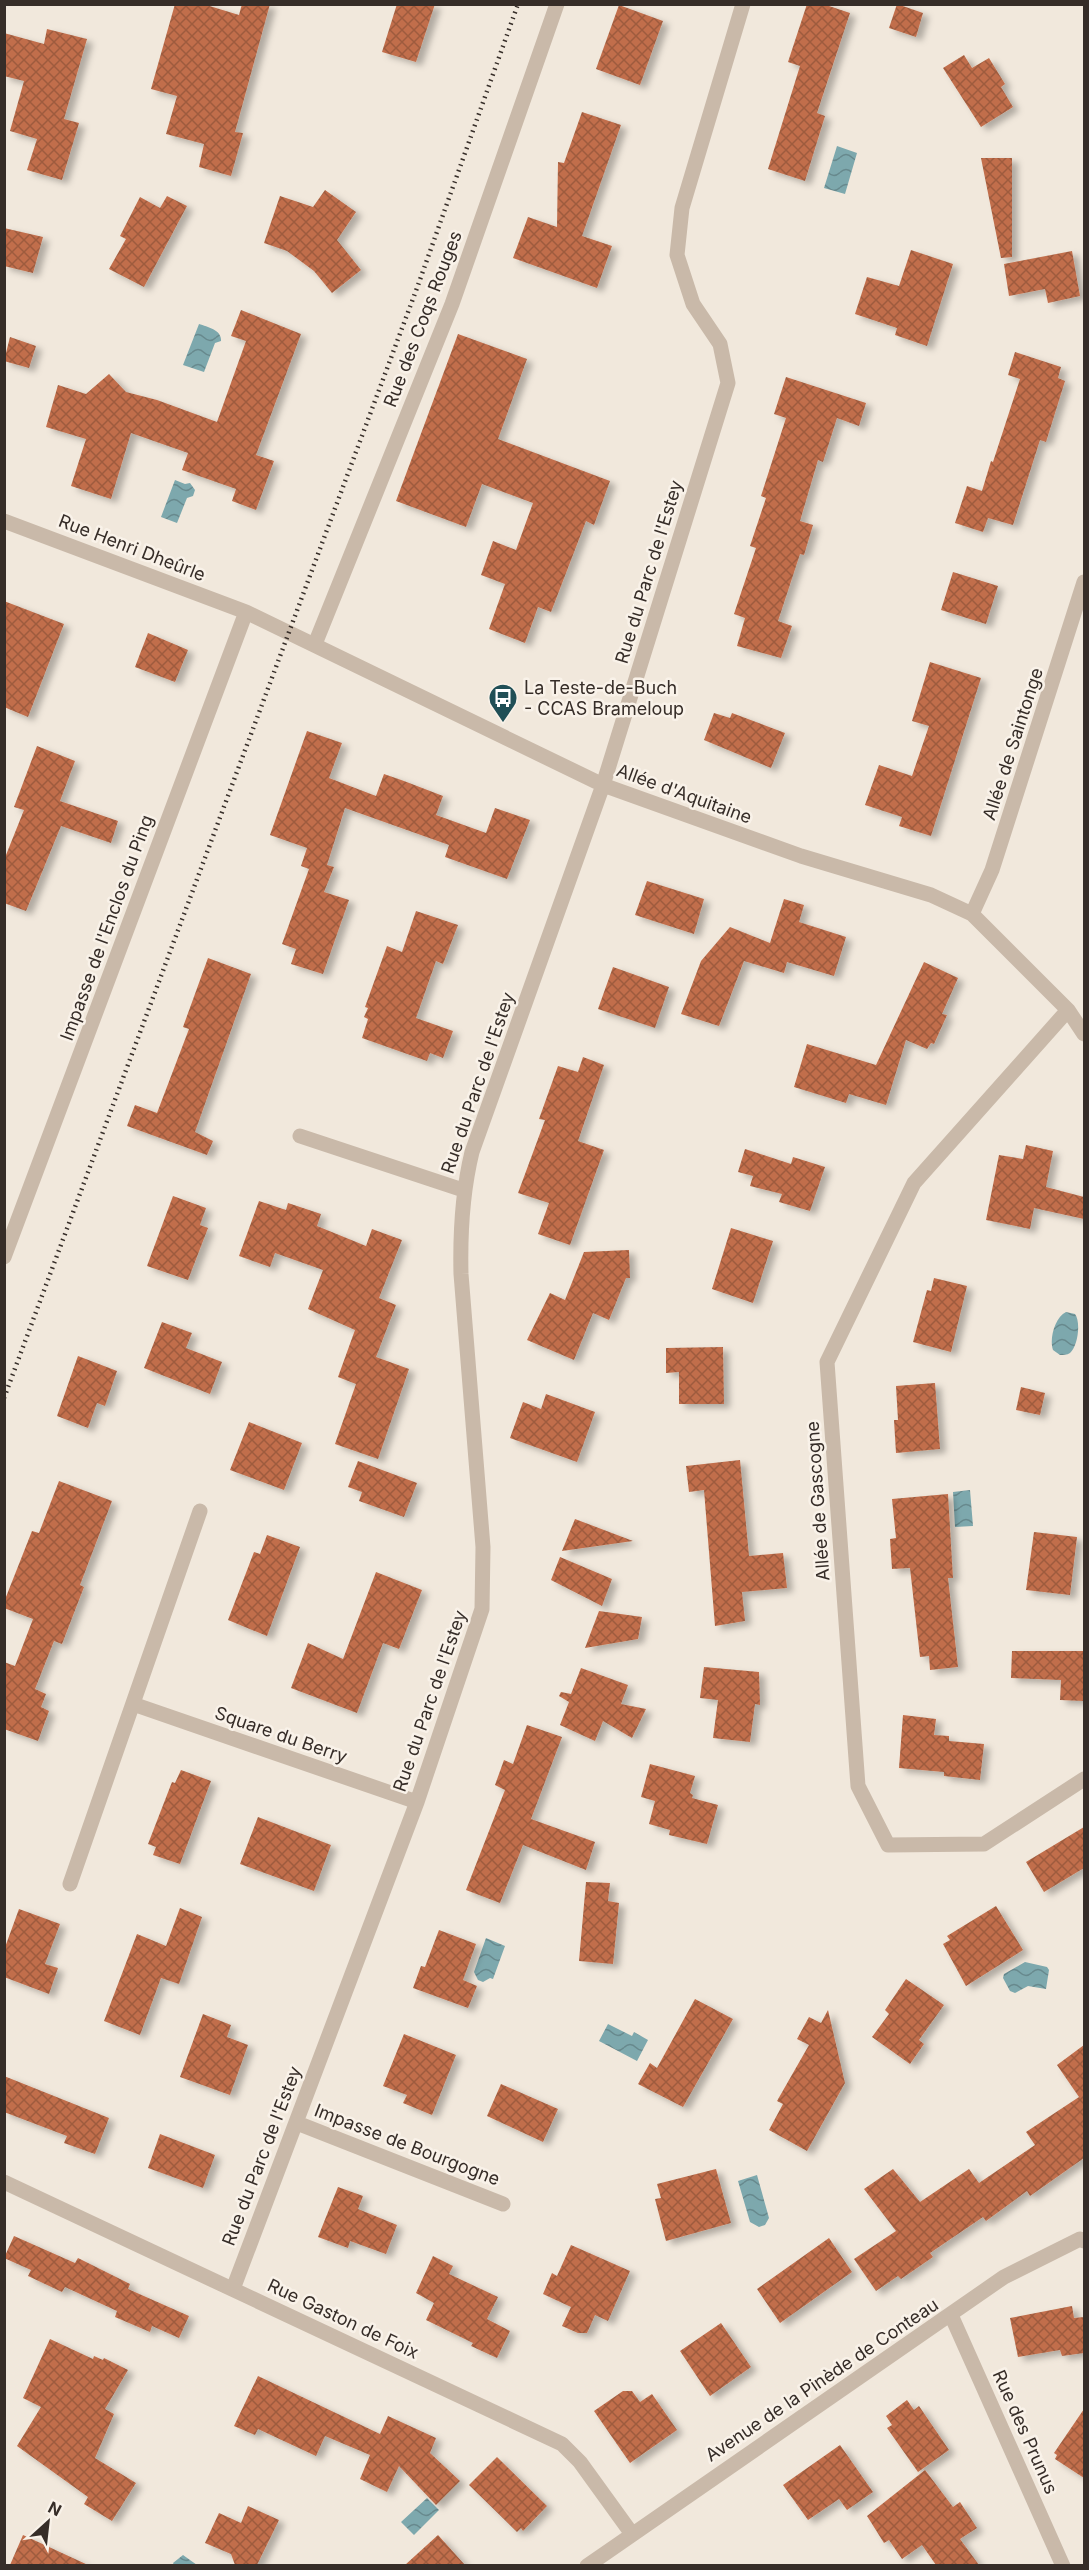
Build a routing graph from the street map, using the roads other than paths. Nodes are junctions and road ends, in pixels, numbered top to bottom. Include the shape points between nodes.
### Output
1 (557, 4) edge
2 (743, 4) edge
3 (4, 521) edge
4 (1084, 582) edge
5 (246, 612) junction
6 (315, 644) junction
7 (603, 785) junction
8 (972, 914) junction
9 (1068, 1010) junction
10 (1084, 1034) edge
11 (300, 1136) dead end
12 (463, 1190) junction
13 (4, 1257) edge
14 (200, 1511) dead end
15 (133, 1704) junction
16 (1084, 1779) edge
17 (417, 1802) junction
18 (70, 1884) dead end
19 (297, 2123) junction
20 (4, 2182) edge
21 (503, 2204) dead end
22 (1084, 2241) edge
23 (233, 2289) junction
24 (951, 2315) junction
25 (632, 2534) junction
26 (587, 2565) edge
27 (1063, 2565) edge

1 - 6 street, Rue des Coqs Rouges via 452,304
2 - 7 street, Rue du Parc de l'Estey via 682,208 677,255 693,304 720,344 728,383
3 - 5 street, Rue Henri Dheûrle
4 - 8 street, Allée de Saintonge via 992,870
5 - 6 street, Allée d'Aquitaine
5 - 13 street, Impasse de l'Enclos du Ping
6 - 7 street, Allée d'Aquitaine
7 - 8 street, Allée d'Aquitaine via 801,856 931,895
7 - 12 street, Rue du Parc de l'Estey via 471,1152
8 - 9 street, Allée d'Aquitaine
9 - 10 street, Allée d'Aquitaine
9 - 16 street, Allée de Gascogne via 914,1183 827,1362 858,1786 888,1845 984,1844
11 - 12 street
12 - 17 street, Rue du Parc de l'Estey via 461,1274 483,1547 482,1609
14 - 15 street
15 - 17 street, Square du Berry
15 - 18 street
17 - 19 street, Rue du Parc de l'Estey
19 - 21 street, Impasse de Bourgogne
19 - 23 street, Rue du Parc de l'Estey
20 - 23 street, Rue Gaston de Foix
22 - 24 street, Avenue de la Pinède de Conteau via 1080,2239 1004,2277
23 - 25 street, Rue Gaston de Foix via 562,2444 580,2462
24 - 25 street, Avenue de la Pinède de Conteau
24 - 27 street, Rue des Prunus
25 - 26 street, Avenue de la Pinède de Conteau

